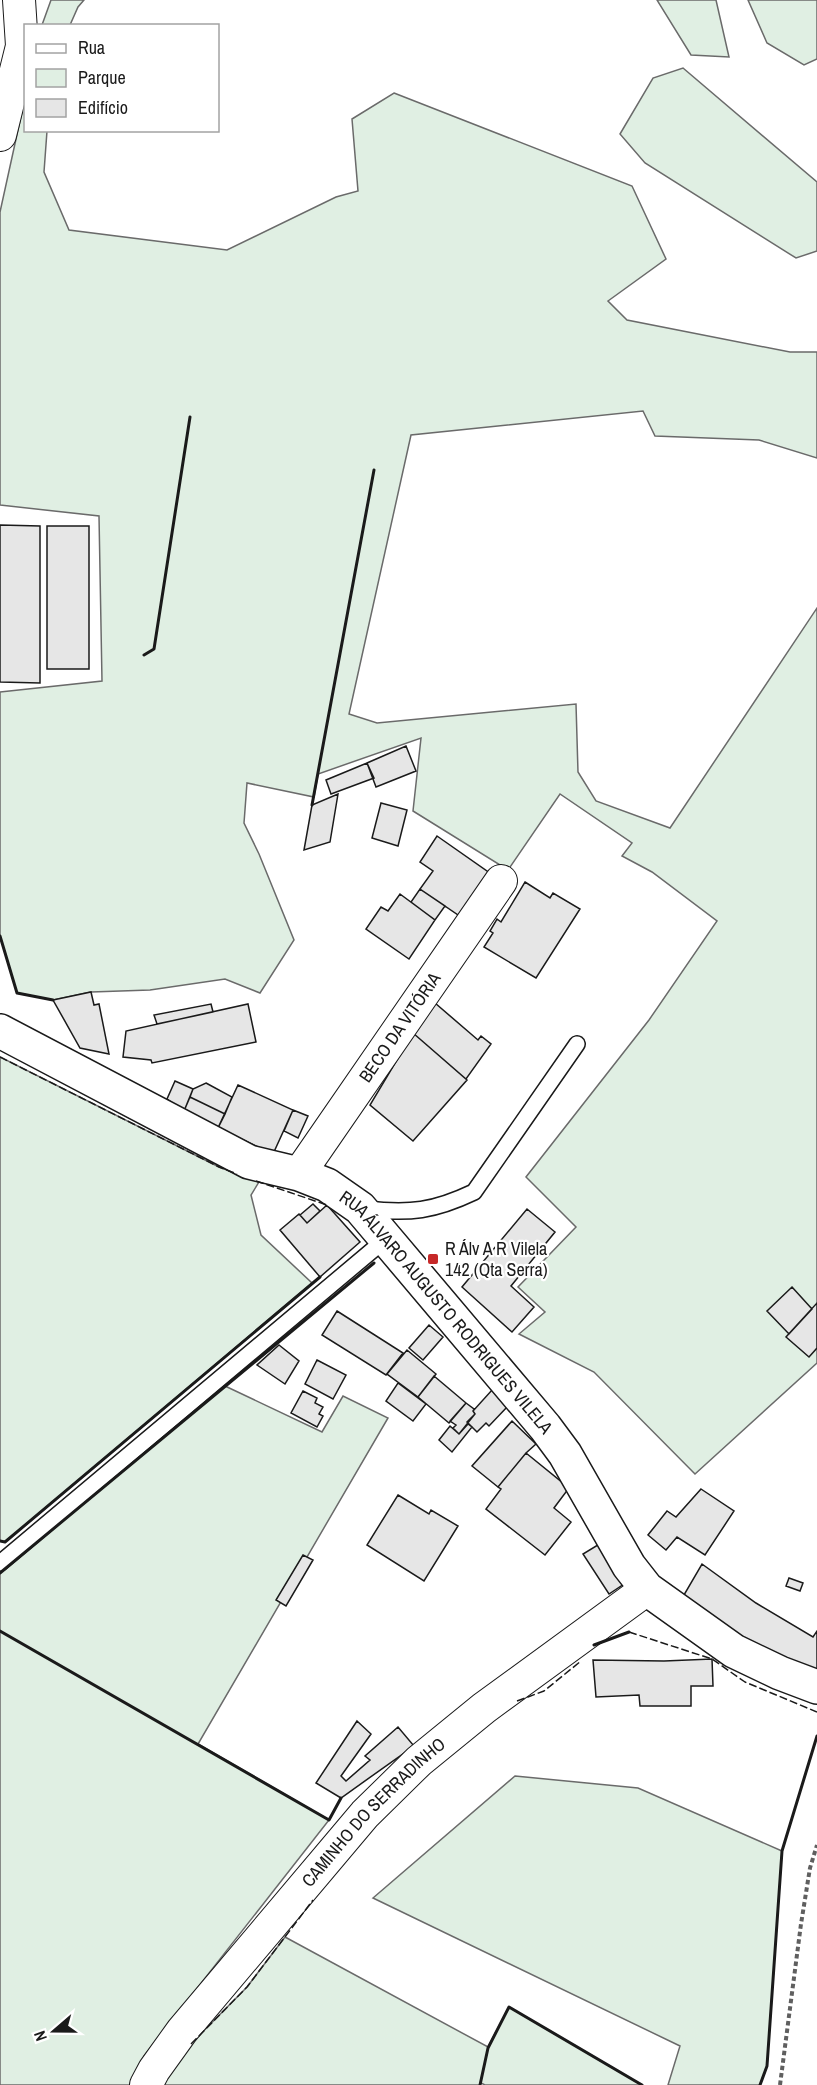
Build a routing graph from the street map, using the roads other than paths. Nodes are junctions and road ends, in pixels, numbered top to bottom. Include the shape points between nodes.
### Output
1 (20, 0) edge
2 (0, 135) edge
3 (501, 880) dead end
4 (0, 1031) edge
5 (577, 1044) dead end
6 (299, 1174) junction
7 (360, 1208) junction
8 (387, 1238) junction
9 (3, 1559) edge
10 (647, 1589) junction
11 (817, 1686) edge
12 (146, 2085) edge

1 - 2 street via 22,46
3 - 6 street, BECO DA VITÓRIA
4 - 6 main road, RUA ÁLVARO AUGUSTO RODRIGUES VILELA via 249,1162
5 - 7 lane via 474,1192 448,1204 414,1211
6 - 7 main road, RUA ÁLVARO AUGUSTO RODRIGUES VILELA via 327,1185
7 - 8 main road, RUA ÁLVARO AUGUSTO RODRIGUES VILELA
8 - 9 lane
8 - 10 main road, RUA ÁLVARO AUGUSTO RODRIGUES VILELA via 565,1454 629,1566
10 - 11 main road, RUA ÁLVARO AUGUSTO RODRIGUES VILELA via 734,1651
10 - 12 street, CAMINHO DO SERRADINHO via 484,1708 411,1768 365,1814 182,2031

